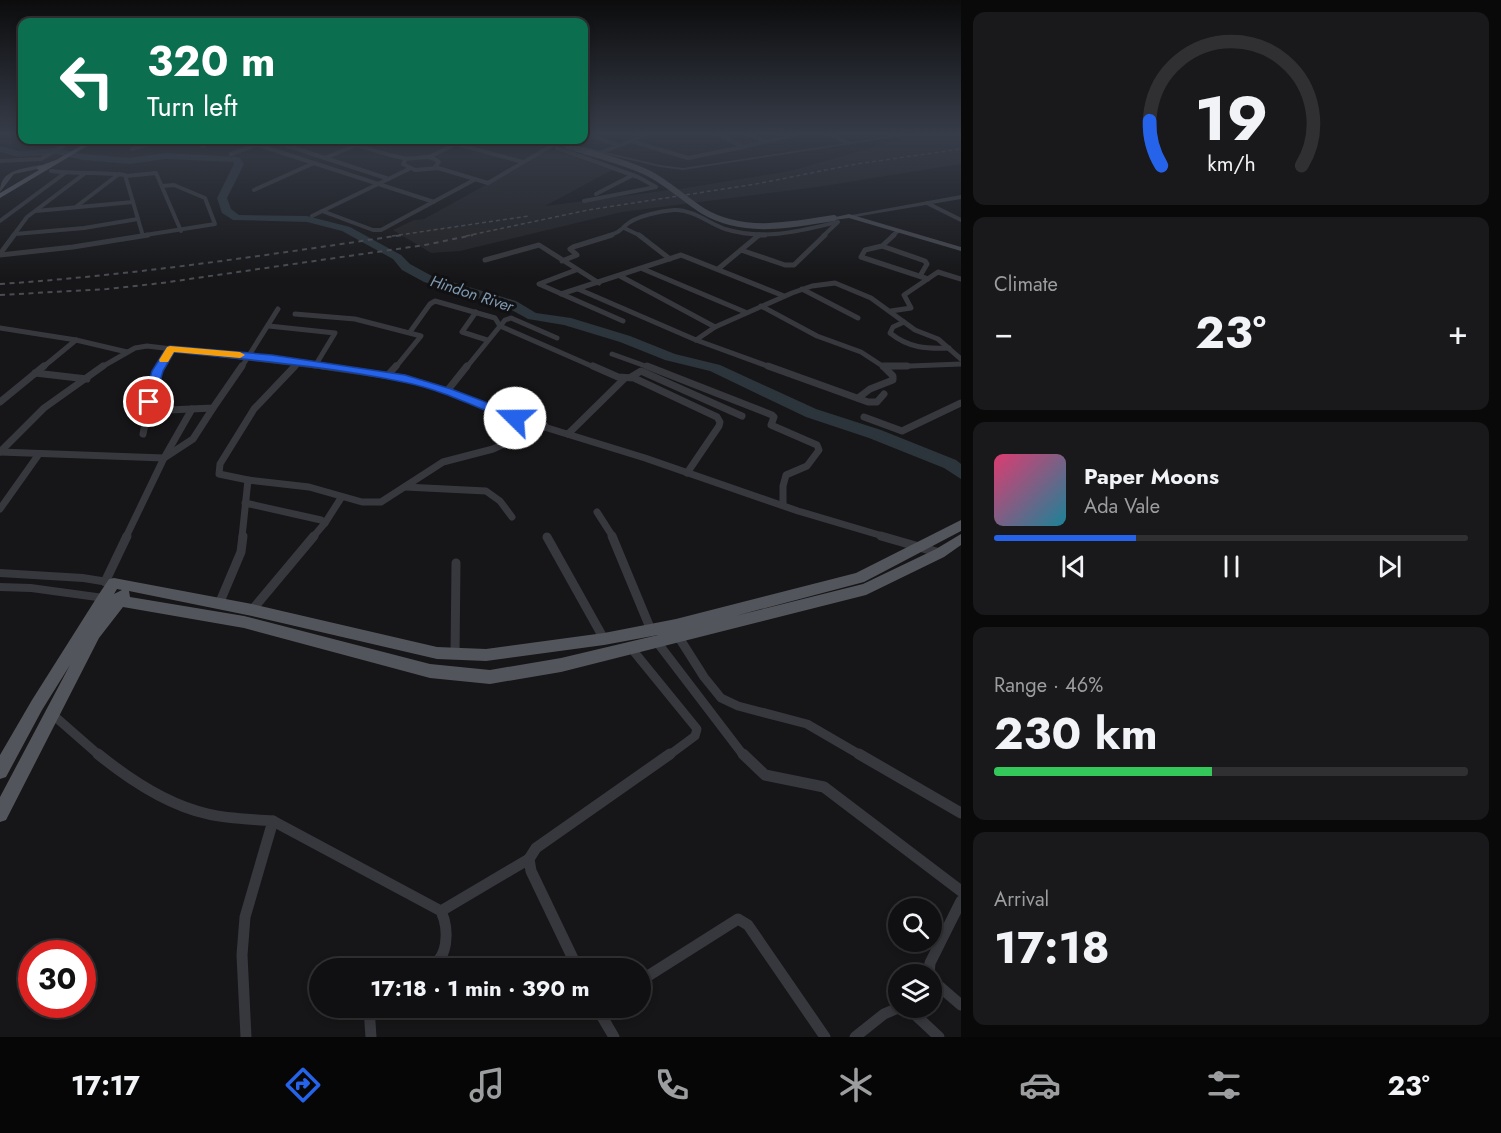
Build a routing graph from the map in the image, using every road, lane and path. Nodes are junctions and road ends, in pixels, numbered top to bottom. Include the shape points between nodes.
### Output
1 (22, 182) edge
2 (52, 182) edge
3 (73, 182) edge
4 (108, 182) edge
5 (128, 182) edge
6 (160, 182) edge
7 (271, 182) edge
8 (373, 182) edge
9 (382, 182) edge
10 (470, 182) edge
11 (619, 182) edge
12 (647, 182) edge
13 (664, 182) edge
14 (378, 184) junction
15 (162, 186) junction
16 (254, 190) dead end
17 (596, 194) dead end
18 (0, 196) edge
19 (961, 197) edge
20 (584, 201) dead end
21 (133, 202) junction
22 (434, 202) junction
23 (927, 203) junction
24 (76, 207) junction
25 (35, 211) junction
26 (322, 211) junction
27 (312, 216) dead end
28 (841, 218) junction
29 (138, 219) junction
30 (961, 220) edge
31 (0, 221) edge
32 (869, 222) junction
33 (93, 227) junction
34 (624, 228) junction
35 (181, 231) junction
36 (897, 232) junction
37 (15, 234) junction
38 (759, 235) junction
39 (143, 236) junction
40 (95, 243) junction
41 (882, 246) junction
42 (741, 250) junction
43 (961, 251) edge
44 (0, 255) edge
45 (670, 259) junction
46 (485, 260) dead end
47 (562, 261) junction
48 (644, 269) junction
49 (718, 269) junction
50 (576, 270) junction
51 (620, 276) junction
52 (920, 276) junction
53 (928, 279) junction
54 (961, 279) edge
55 (599, 283) junction
56 (578, 289) junction
57 (802, 289) junction
58 (561, 294) junction
59 (784, 296) junction
60 (761, 306) junction
61 (278, 309) dead end
62 (891, 311) junction
63 (476, 312) junction
64 (745, 312) junction
65 (296, 314) dead end
66 (858, 318) dead end
67 (623, 321) dead end
68 (904, 322) junction
69 (269, 326) junction
70 (500, 326) junction
71 (715, 327) junction
72 (0, 328) edge
73 (410, 332) junction
74 (557, 338) dead end
75 (75, 340) junction
76 (487, 340) junction
77 (696, 340) junction
78 (949, 348) junction
79 (170, 349) junction
80 (127, 352) junction
81 (612, 354) dead end
82 (246, 356) junction
83 (961, 358) edge
84 (298, 363) junction
85 (961, 364) edge
86 (315, 366) junction
87 (884, 367) junction
88 (35, 373) junction
89 (388, 375) junction
90 (628, 377) junction
91 (87, 378) junction
92 (447, 392) junction
93 (884, 394) dead end
94 (858, 398) junction
95 (0, 402) edge
96 (961, 403) edge
97 (213, 408) junction
98 (192, 409) junction
99 (147, 411) junction
100 (742, 416) dead end
101 (864, 417) dead end
102 (545, 426) junction
103 (143, 434) dead end
104 (568, 434) junction
105 (0, 452) edge
106 (39, 454) junction
107 (164, 458) junction
108 (687, 472) junction
109 (248, 480) junction
110 (405, 487) junction
111 (341, 498) junction
112 (245, 502) junction
113 (783, 505) junction
114 (0, 509) edge
115 (597, 512) dead end
116 (512, 517) dead end
117 (325, 523) junction
118 (961, 525) edge
119 (547, 537) dead end
120 (961, 539) edge
121 (920, 546) junction
122 (940, 553) junction
123 (899, 557) junction
124 (456, 563) dead end
125 (910, 568) junction
126 (0, 573) edge
127 (109, 582) junction
128 (129, 586) junction
129 (0, 587) edge
130 (104, 598) junction
131 (121, 600) junction
132 (219, 604) junction
133 (252, 610) junction
134 (654, 636) junction
135 (678, 636) junction
136 (604, 639) junction
137 (631, 648) junction
138 (455, 654) junction
139 (52, 714) junction
140 (0, 771) edge
141 (961, 813) edge
142 (0, 814) edge
143 (273, 821) junction
144 (530, 859) junction
145 (961, 891) edge
146 (961, 901) edge
147 (441, 911) junction
148 (440, 958) edge
149 (574, 958) edge
150 (930, 964) edge
151 (651, 974) edge
152 (942, 989) edge
153 (961, 1005) edge
154 (888, 1012) edge
155 (370, 1018) edge
156 (604, 1018) edge
157 (919, 1018) edge
158 (246, 1037) edge
159 (371, 1037) edge
160 (614, 1037) edge
161 (825, 1037) edge
162 (855, 1037) edge
163 (939, 1037) edge

1 - 18 highway
2 - 31 street
3 - 25 street
4 - 24 street
5 - 21 street
6 - 15 street
7 - 16 street
8 - 14 street
9 - 14 street
10 - 22 street
11 - 17 street
12 - 20 street via 656,187
13 - 28 main road, bridge via 702,210 726,220 773,226
14 - 22 street
14 - 26 street
15 - 35 street
15 - 35 street via 174,184 208,202 215,224
19 - 23 street
21 - 24 street
21 - 29 street
22 - 26 street via 377,231
23 - 28 street
23 - 30 street
24 - 25 street
25 - 37 street
26 - 27 street
28 - 32 main road
28 - 38 street via 786,234
28 - 42 street via 794,265
29 - 33 street
29 - 39 street
32 - 36 main road
32 - 43 main road
33 - 37 street
33 - 40 street
34 - 38 street via 640,218 679,210 715,226
34 - 45 street via 634,231
34 - 47 street via 570,248 578,255
35 - 39 street
36 - 41 street
36 - 43 main road
37 - 44 street
38 - 42 street
39 - 40 street
40 - 44 street
41 - 52 street via 925,261
41 - 52 street via 865,250 861,257
42 - 49 street
45 - 48 street
45 - 49 street via 681,255
46 - 47 street via 539,245
47 - 50 street
48 - 51 street
48 - 64 street
49 - 59 street
50 - 55 street
50 - 58 street via 538,283
51 - 55 street
51 - 71 street
52 - 53 street
53 - 54 street via 940,272
53 - 62 street via 904,295 911,308
55 - 56 street
56 - 58 street
56 - 77 street
57 - 59 street
57 - 62 street via 835,283
57 - 66 street
58 - 67 street
59 - 60 street
60 - 64 street
60 - 87 street via 817,336 861,352
61 - 69 street
62 - 68 street
63 - 70 street via 495,318
63 - 73 street via 435,301
63 - 76 street via 462,332
64 - 71 street
65 - 73 street via 355,319
68 - 78 street
68 - 78 street via 890,333 909,346
69 - 82 street
69 - 86 street via 334,333
70 - 74 street via 512,318
70 - 76 street
70 - 90 street via 618,377
71 - 77 street
72 - 75 street
73 - 89 street via 421,338
75 - 80 street
75 - 88 street
76 - 92 street
77 - 94 street
78 - 83 street
79 - 80 street via 142,346
79 - 82 street
79 - 99 street via 158,371
80 - 91 street
81 - 113 street via 772,415 771,425 817,445 819,450 807,466 790,472 784,479
82 - 84 street
82 - 97 street
84 - 86 street
84 - 109 street via 254,408 220,464 219,474
85 - 87 street
86 - 89 street
87 - 94 street via 893,380
88 - 91 street
88 - 95 street
89 - 92 street
90 - 100 street via 641,371
90 - 104 street
90 - 108 street via 720,419
91 - 105 street via 42,409
92 - 102 street
93 - 94 street via 875,403
96 - 101 street via 902,430
97 - 98 street
97 - 107 street via 193,439
98 - 99 street
98 - 107 street
99 - 103 street
102 - 104 street
102 - 110 street via 493,449 442,462
104 - 108 street
105 - 106 street
106 - 107 street
106 - 114 street
107 - 127 street
108 - 113 street
109 - 111 street via 300,485
109 - 112 street
110 - 111 street via 381,502 370,504
110 - 116 street via 486,491
111 - 117 street
112 - 117 street
112 - 132 street via 241,552
113 - 121 street
115 - 134 street via 616,543
117 - 133 street
118 - 121 main road
119 - 136 street
120 - 122 main road
121 - 122 street
121 - 123 main road
122 - 125 main road
123 - 125 main road
123 - 134 main road via 860,578
124 - 138 street
125 - 135 main road via 866,589
126 - 127 street
127 - 128 main road
127 - 130 main road
128 - 131 main road
128 - 132 main road
129 - 130 street
130 - 131 main road
130 - 140 main road
131 - 137 main road via 244,622 430,670 480,676 561,665
131 - 139 main road via 94,633
132 - 133 main road
133 - 138 main road via 437,654
134 - 135 main road
134 - 136 main road
134 - 137 main road
134 - 145 street via 763,774 824,787
135 - 141 street via 721,697 807,724
136 - 138 main road via 486,655
137 - 144 street via 694,724 695,736 536,848
139 - 142 main road
139 - 143 street via 111,767 145,788 201,812
143 - 147 street
143 - 158 street via 245,917 242,955
144 - 147 street
144 - 149 street via 531,871
146 - 150 street
147 - 148 street via 446,940
151 - 161 street via 732,921 742,920
152 - 153 street
154 - 162 street
155 - 159 street
156 - 160 street
157 - 163 street

